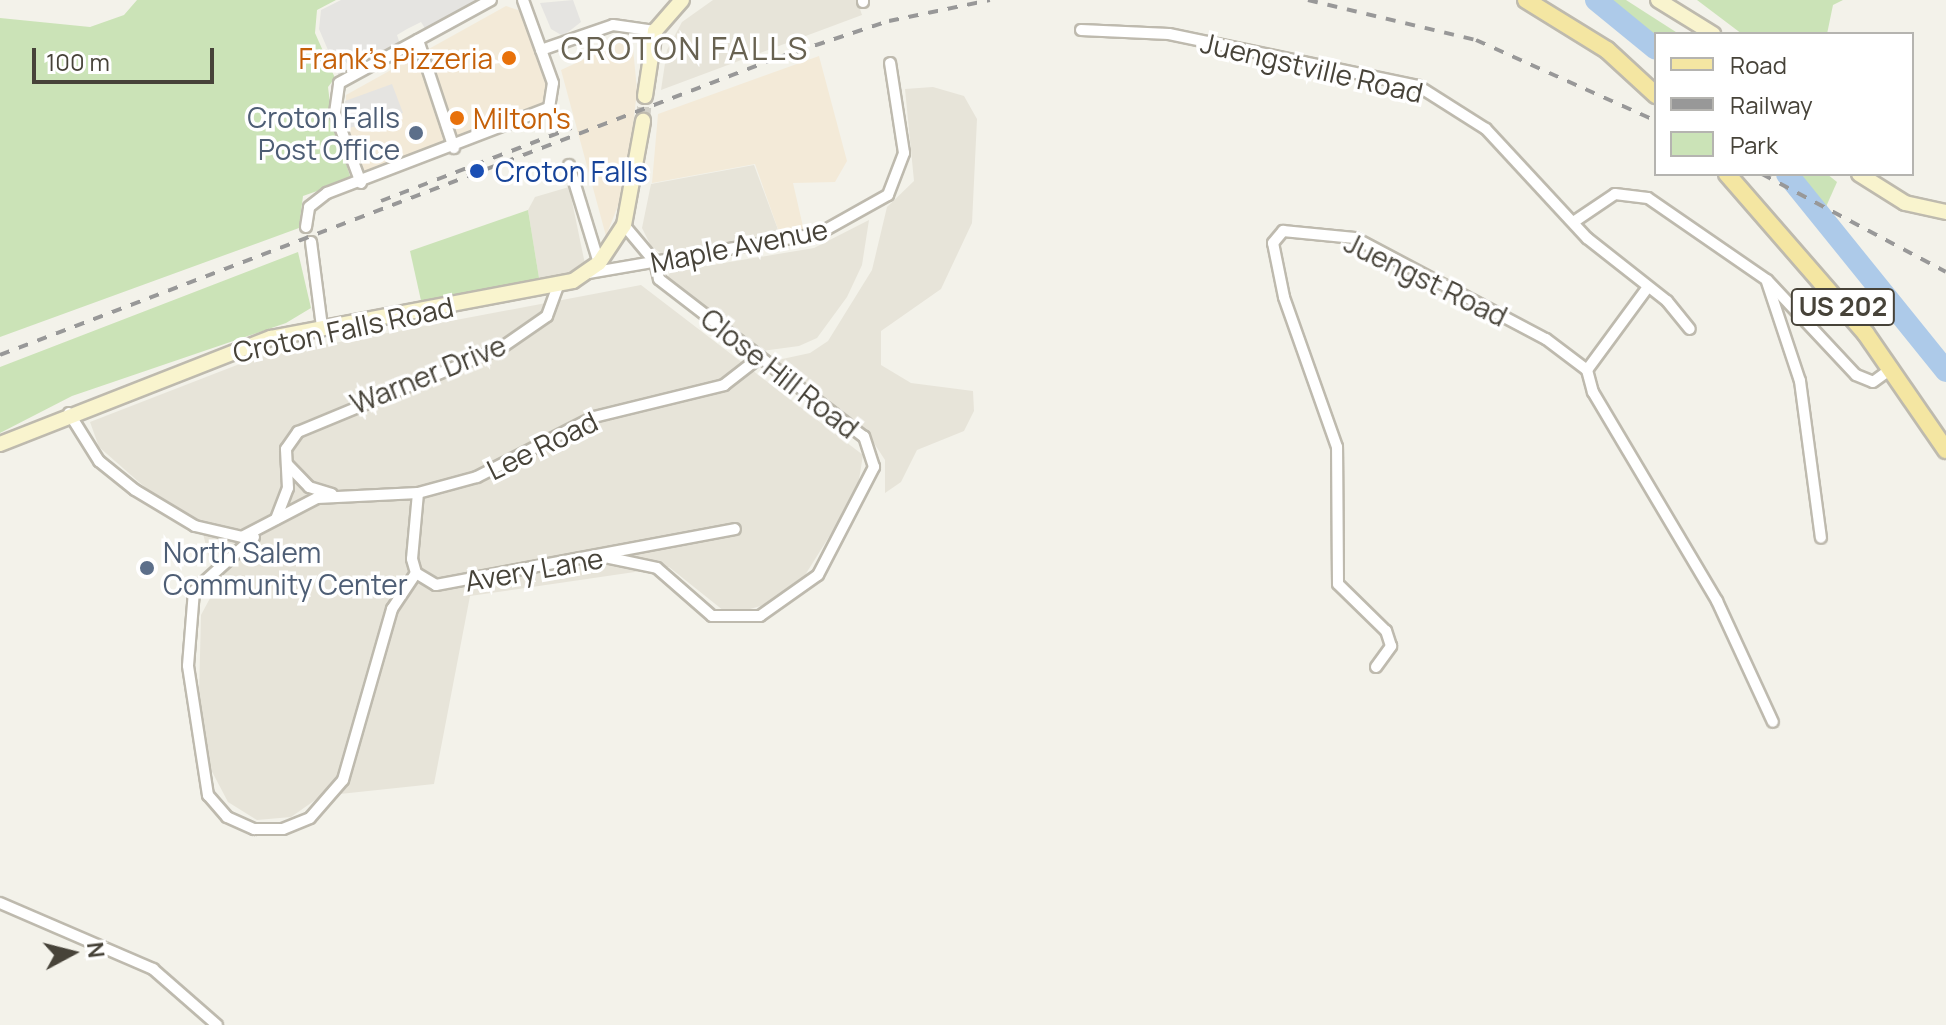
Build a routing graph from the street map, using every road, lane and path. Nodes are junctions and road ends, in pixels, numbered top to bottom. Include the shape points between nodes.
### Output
1 (491, 0) edge
2 (523, 0) edge
3 (682, 0) edge
4 (1526, 0) edge
5 (1658, 0) edge
6 (1081, 30) dead end
7 (655, 31) junction
8 (1710, 32) edge
9 (418, 40) junction
10 (541, 50) junction
11 (890, 63) dead end
12 (1654, 93) edge
13 (645, 96) tunnel mouth
14 (643, 121) tunnel mouth
15 (454, 148) junction
16 (569, 165) dead end
17 (1729, 176) edge
18 (1862, 176) edge
19 (361, 183) junction
20 (1946, 212) edge
21 (1575, 221) junction
22 (624, 225) junction
23 (306, 227) dead end
24 (311, 242) dead end
25 (655, 262) junction
26 (599, 263) junction
27 (587, 273) junction
28 (1767, 280) junction
29 (558, 286) junction
30 (1648, 287) junction
31 (322, 327) junction
32 (1690, 329) dead end
33 (760, 357) junction
34 (1892, 368) junction
35 (1587, 370) junction
36 (69, 413) junction
37 (0, 444) edge
38 (1946, 450) edge
39 (285, 459) junction
40 (418, 493) junction
41 (341, 495) junction
42 (272, 524) junction
43 (735, 529) dead end
44 (260, 533) junction
45 (1821, 538) dead end
46 (605, 557) junction
47 (416, 573) junction
48 (1376, 667) dead end
49 (1773, 722) dead end
50 (0, 903) edge
51 (217, 1025) edge

1 - 9 street
2 - 10 street
3 - 7 main road
4 - 12 main road via 1607,50
5 - 8 main road
6 - 21 street, Juengstville Road via 1169,34 1418,86 1486,129
7 - 10 street via 624,23 570,36
7 - 13 main road
9 - 15 street
9 - 19 street via 345,76 335,91 335,113
10 - 15 street via 553,83 549,108
11 - 25 street, Maple Avenue via 904,153 888,195 820,233
14 - 22 main road
15 - 19 street
16 - 26 street
17 - 34 main road, US 202
18 - 20 main road via 1888,193
19 - 23 street via 317,199
21 - 28 street via 1615,194 1640,196
21 - 30 street, Juengstville Road
22 - 25 street, Close Hill Road
22 - 26 main road
24 - 31 street
25 - 27 street, Maple Avenue
25 - 33 street, Close Hill Road via 659,279
26 - 27 main road
27 - 29 main road
28 - 34 street via 1856,375 1873,382
28 - 45 street via 1800,381
29 - 31 main road, Croton Falls Road
29 - 39 street, Warner Drive via 555,306 522,336 319,418 290,440
30 - 32 street, Juengstville Road
30 - 35 street
31 - 36 main road, Croton Falls Road via 238,347
33 - 40 street, Lee Road via 724,385 609,412 494,470
33 - 46 street, Close Hill Road via 864,437 873,456 867,491 818,575 777,608 727,621 657,568
34 - 38 main road, US 202
35 - 48 street, Juengst Road via 1546,339 1355,238 1309,228 1276,235 1284,297 1337,447 1338,584 1379,622 1391,646
35 - 49 street via 1593,392 1717,601
36 - 37 main road, Croton Falls Road
36 - 44 street via 99,461 154,504 213,532
39 - 41 street via 309,487
39 - 42 street via 286,501
40 - 41 street, Lee Road
40 - 47 street
41 - 42 street, Lee Road via 317,498
42 - 44 street, Lee Road
43 - 46 street, Avery Lane
44 - 47 street, Lee Road via 200,580 189,634 203,781 215,807 254,829 283,829 310,818 343,780 385,627
46 - 47 street, Avery Lane via 447,584
50 - 51 street via 130,956

